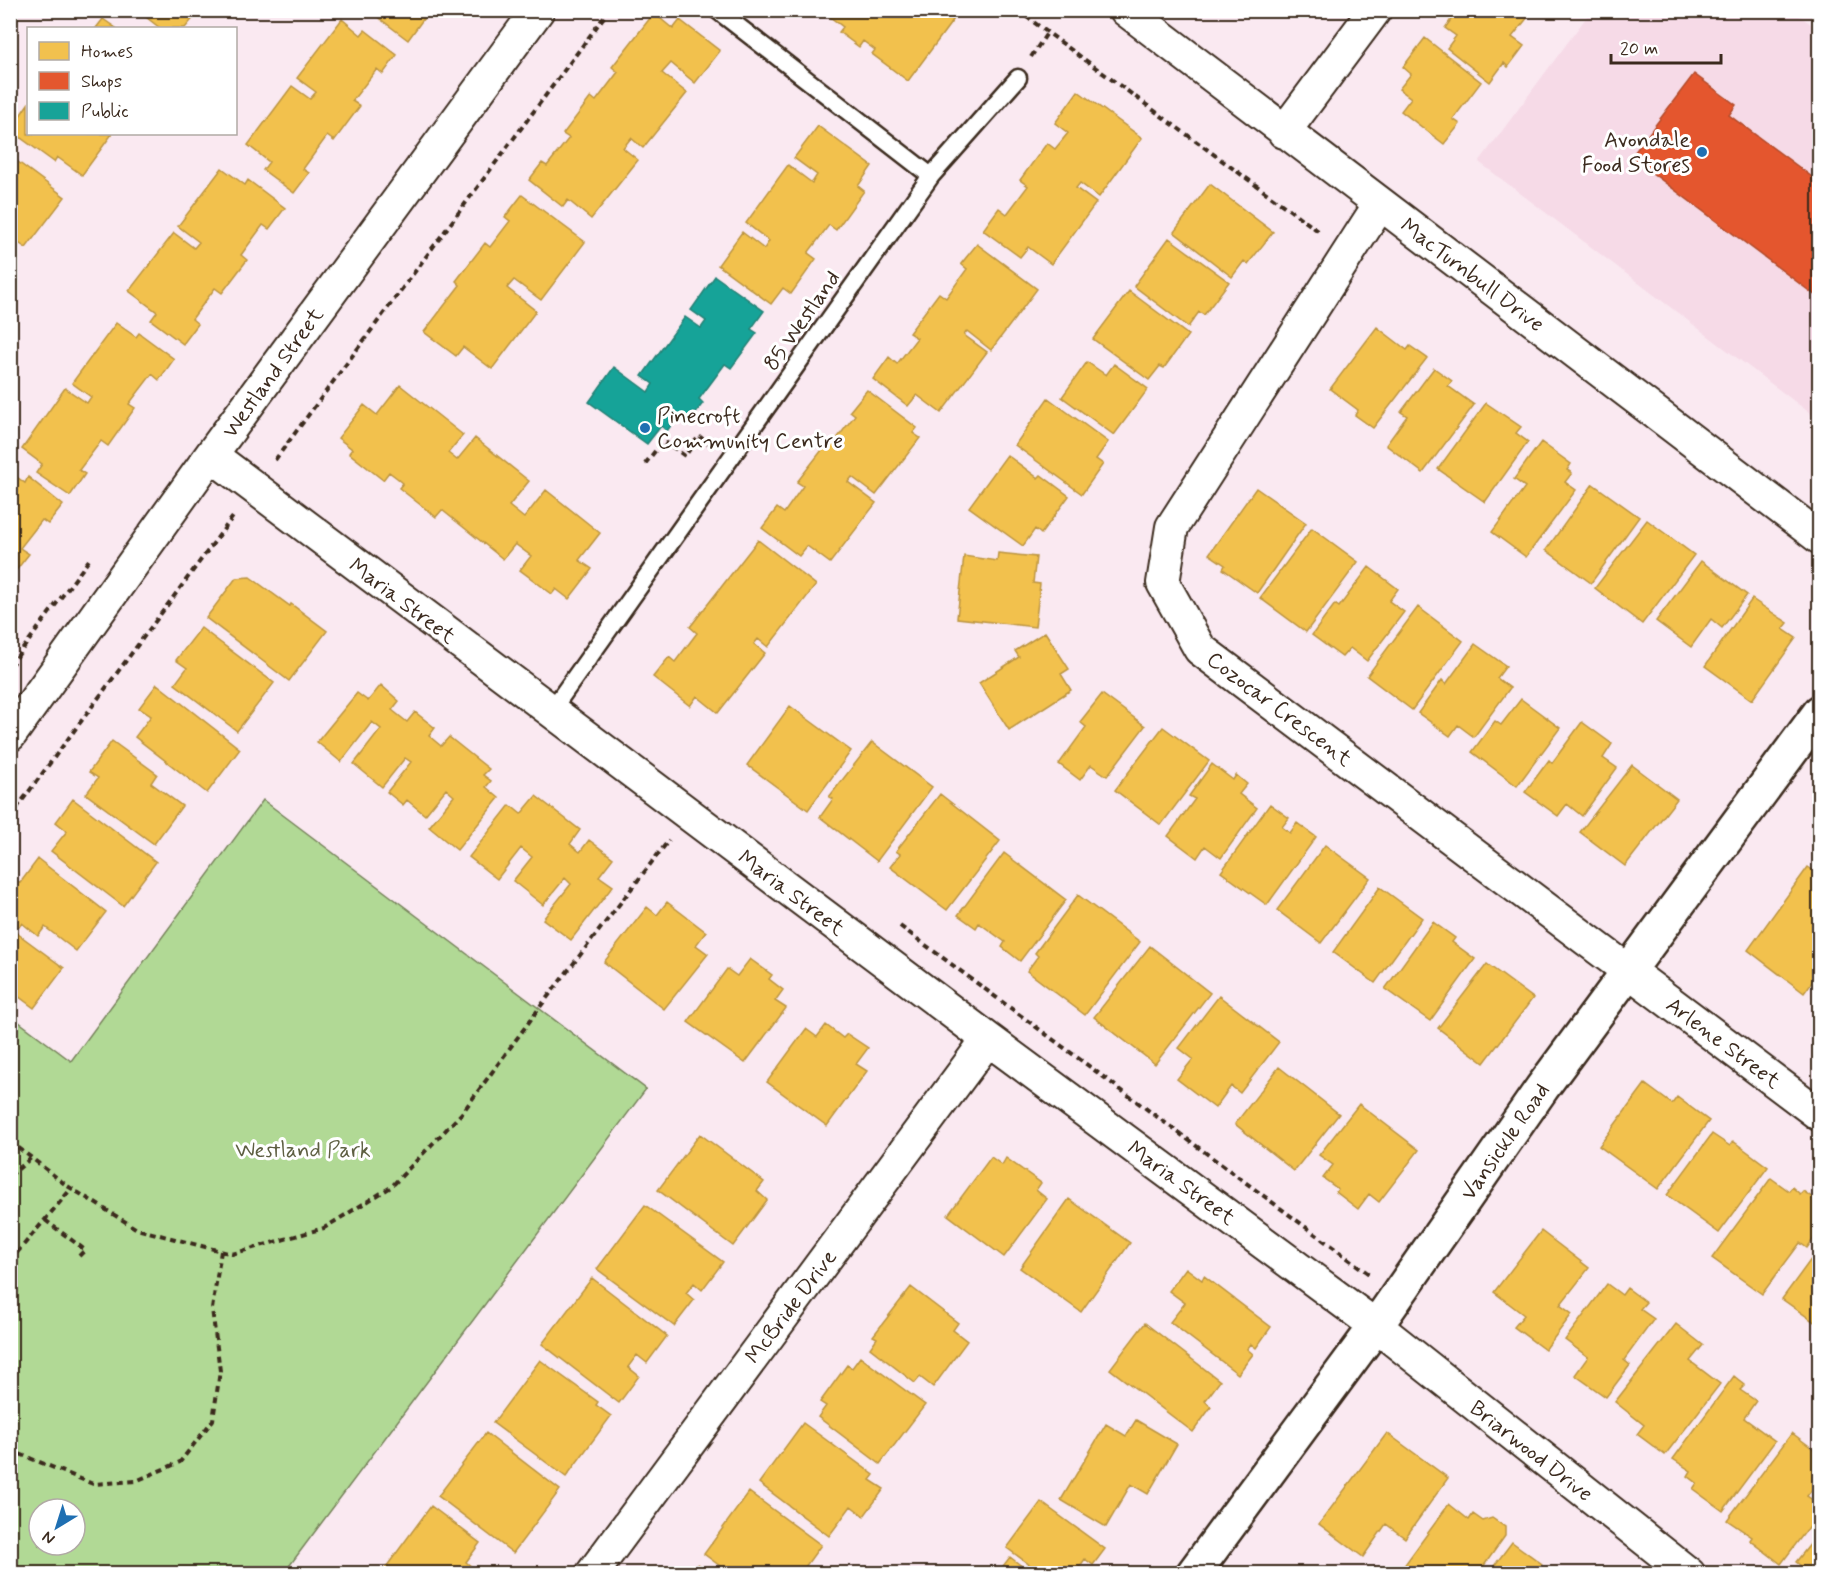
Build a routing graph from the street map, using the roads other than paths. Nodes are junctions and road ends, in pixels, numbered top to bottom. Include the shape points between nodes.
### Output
1 (538, 10) edge
2 (717, 10) edge
3 (1126, 10) edge
4 (1376, 10) edge
5 (1018, 78) dead end
6 (1284, 132) junction
7 (931, 176) junction
8 (1380, 204) junction
9 (211, 455) junction
10 (1820, 538) edge
11 (551, 711) junction
12 (1820, 712) edge
13 (10, 735) edge
14 (1628, 970) junction
15 (988, 1039) junction
16 (1820, 1115) edge
17 (1376, 1326) junction
18 (592, 1574) edge
19 (1193, 1574) edge
20 (1689, 1574) edge

1 - 9 street, Westland Street
2 - 7 lane
3 - 6 street, MacTurnbull Drive
4 - 6 street
5 - 7 lane, 85 Westland
6 - 8 street, MacTurnbull Drive
7 - 11 lane, 85 Westland
8 - 10 street, MacTurnbull Drive
8 - 14 street, Cozocar Crescent via 1172,527 1163,583 1200,649
9 - 11 street, Maria Street
9 - 13 street, Westland Street
11 - 15 street, Maria Street
12 - 14 street, Vansickle Road
14 - 16 street, Arlene Street
14 - 17 street, Vansickle Road
15 - 17 street, Maria Street
15 - 18 street, McBride Drive
17 - 19 street, Vansickle Road
17 - 20 street, Briarwood Drive

